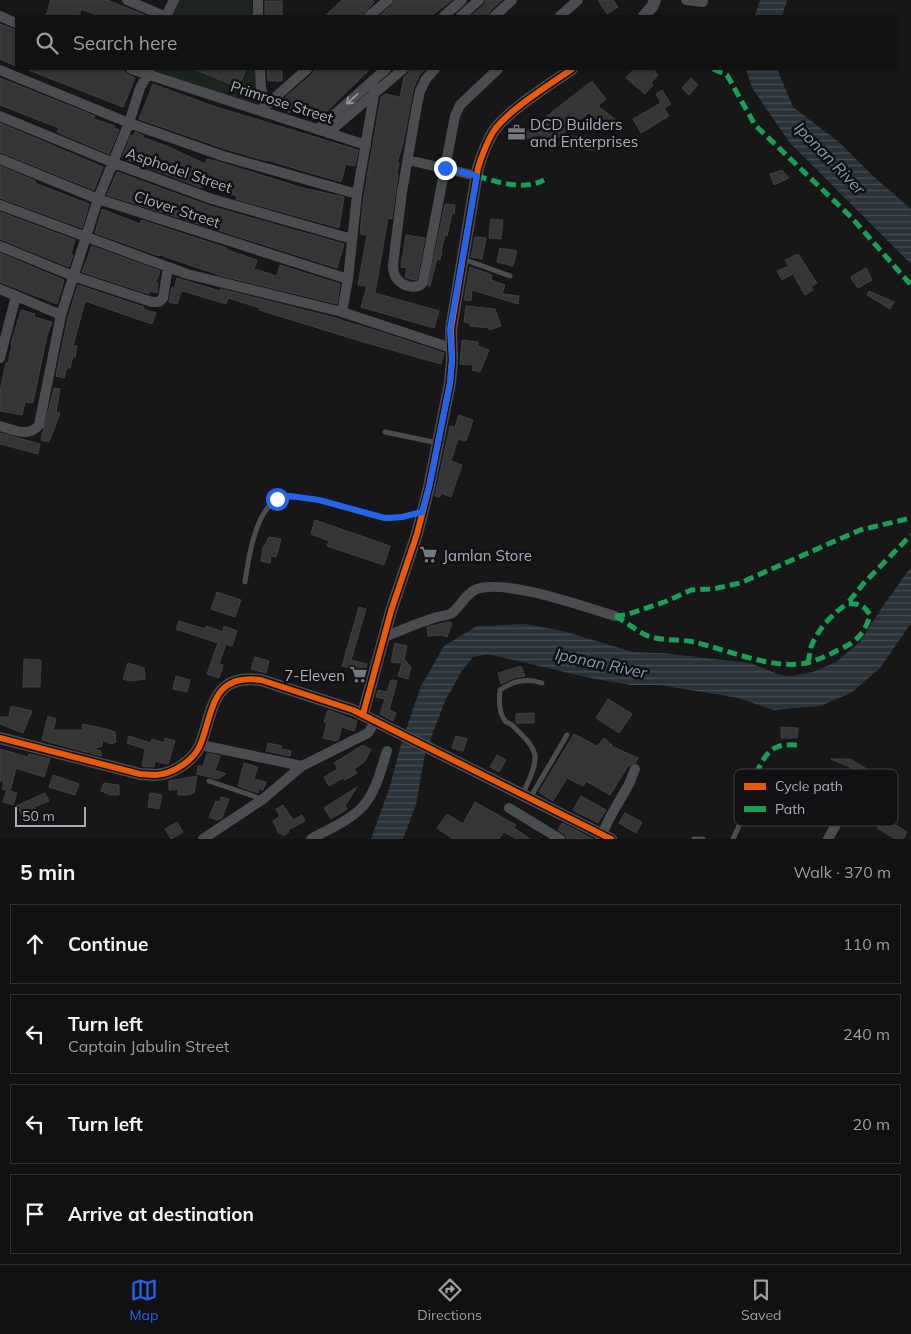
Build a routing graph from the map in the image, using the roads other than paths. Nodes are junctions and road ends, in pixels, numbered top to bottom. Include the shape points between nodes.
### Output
1 (127, 0) edge
2 (174, 0) edge
3 (258, 0) edge
4 (388, 0) edge
5 (462, 0) edge
6 (479, 0) edge
7 (512, 0) edge
8 (578, 0) edge
9 (655, 0) edge
10 (686, 0) edge
11 (703, 2) dead end
12 (163, 15) edge
13 (166, 15) edge
14 (258, 15) edge
15 (370, 15) edge
16 (445, 15) edge
17 (462, 15) edge
18 (496, 15) edge
19 (561, 15) edge
20 (645, 15) edge
21 (0, 16) edge
22 (15, 23) edge
23 (0, 70) edge
24 (260, 70) edge
25 (307, 70) edge
26 (385, 70) edge
27 (402, 70) edge
28 (434, 70) edge
29 (497, 70) edge
30 (571, 70) edge
31 (149, 72) edge
32 (373, 80) junction
33 (374, 95) junction
34 (263, 108) junction
35 (0, 116) edge
36 (129, 123) junction
37 (323, 131) junction
38 (366, 145) junction
39 (0, 159) edge
40 (408, 160) junction
41 (114, 163) junction
42 (445, 168) junction
43 (477, 176) junction
44 (357, 194) junction
45 (98, 199) junction
46 (0, 205) edge
47 (85, 237) junction
48 (352, 239) junction
49 (0, 246) edge
50 (463, 259) junction
51 (168, 267) junction
52 (73, 276) junction
53 (510, 276) dead end
54 (348, 279) junction
55 (0, 288) edge
56 (16, 296) junction
57 (342, 312) junction
58 (61, 315) junction
59 (451, 348) junction
60 (0, 358) edge
61 (0, 426) edge
62 (385, 432) dead end
63 (438, 444) junction
64 (422, 512) junction
65 (244, 582) dead end
66 (615, 616) dead end
67 (384, 637) junction
68 (542, 683) dead end
69 (363, 714) junction
70 (381, 723) junction
71 (567, 735) dead end
72 (0, 738) edge
73 (201, 745) junction
74 (387, 751) dead end
75 (302, 766) junction
76 (635, 769) dead end
77 (209, 781) dead end
78 (526, 796) junction
79 (263, 799) junction
80 (510, 808) dead end
81 (739, 826) edge
82 (835, 826) edge
83 (604, 837) edge
84 (203, 839) edge
85 (311, 839) edge
86 (560, 839) edge
87 (694, 839) edge
88 (703, 839) edge
89 (733, 839) edge
90 (828, 839) edge

1 - 12 street
2 - 13 street
3 - 14 street
4 - 15 street
5 - 16 street
6 - 17 street
7 - 18 street
8 - 19 street
9 - 20 street
10 - 11 street
21 - 22 street
23 - 36 street
24 - 34 street
25 - 34 street
26 - 32 street
27 - 33 street
28 - 40 street via 420,90
29 - 42 street via 460,105
30 - 43 street via 504,119 484,148
31 - 34 street, Primrose Street
31 - 36 street via 140,88
32 - 33 street
32 -> 37 street
33 - 37 street
33 - 38 street
34 - 37 street, Primrose Street
35 - 41 street, Asphodel Street
36 - 41 street
36 - 44 street via 223,156
37 - 38 street, Primrose Street
38 - 44 street
39 - 45 street, Clover Street
40 - 42 street
40 - 42 street via 392,265 398,280 407,286 421,286 423,282
41 - 45 street
41 - 48 street, Asphodel Street via 212,199
42 - 43 street
43 - 50 street
44 - 48 street
45 - 47 street
45 - 54 street, Clover Street
46 - 47 street
47 - 51 street
47 - 52 street
48 - 54 street
49 - 52 street
50 - 53 lane
50 - 59 street via 450,329
51 - 52 street via 163,298 159,302
51 - 57 street
52 - 58 street
54 - 57 street
55 - 56 street
56 - 58 street
56 - 60 street
57 - 59 street
58 - 61 street via 39,425 27,433
59 - 63 street via 450,383
62 - 63 lane
63 - 64 street
64 - 65 lane via 385,518 319,500 282,496 265,512 251,545
64 - 67 street
66 - 67 street via 553,597 507,588 487,588 471,592 451,614
67 - 69 street
68 - 78 lane via 520,681 500,690 499,701 505,720 527,742 535,756
69 - 70 street
69 - 73 street via 261,680 246,679 227,685 216,698
70 - 75 street via 368,733
70 - 78 street
71 - 78 lane
72 - 73 street via 140,774 155,775 178,768
73 - 75 street
74 - 85 street via 376,786 363,806
75 - 79 street
76 - 83 street
77 - 79 lane
78 - 83 street
79 - 84 street
80 - 86 street
81 - 89 lane
82 - 90 street
87 - 88 lane

